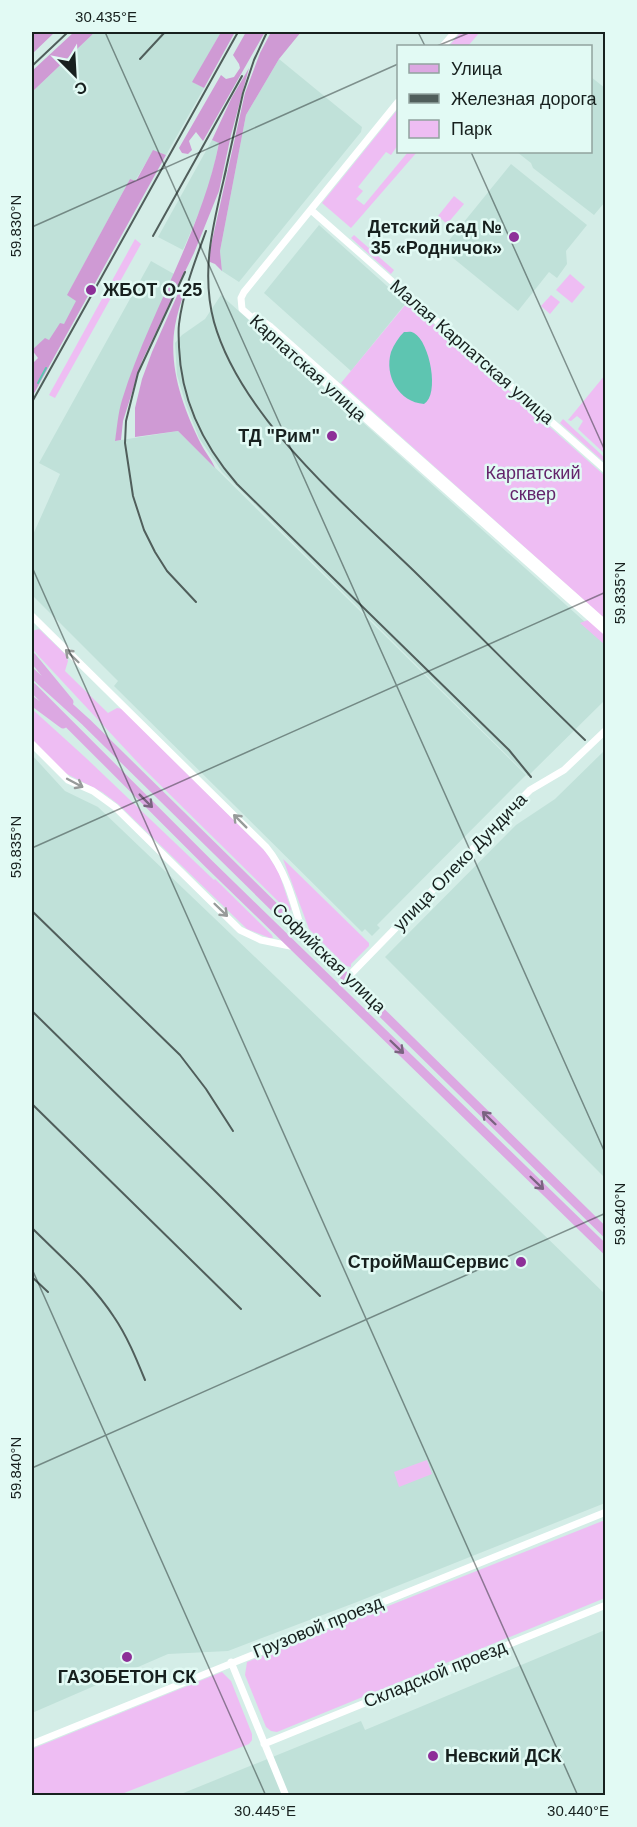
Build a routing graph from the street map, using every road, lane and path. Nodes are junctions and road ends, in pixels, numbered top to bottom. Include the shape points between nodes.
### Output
1 (455, 32) edge
2 (444, 45) edge
3 (397, 104) edge
4 (311, 210) junction
5 (241, 304) junction
6 (606, 470) edge
7 (33, 620) edge
8 (606, 624) edge
9 (606, 632) edge
10 (32, 657) edge
11 (32, 673) edge
12 (32, 687) edge
13 (32, 701) edge
14 (86, 723) junction
15 (606, 730) edge
16 (75, 732) junction
17 (32, 744) edge
18 (304, 937) junction
19 (295, 947) junction
20 (346, 978) junction
21 (606, 1233) edge
22 (606, 1250) edge
23 (606, 1512) edge
24 (606, 1605) edge
25 (231, 1662) junction
26 (32, 1744) edge
27 (264, 1744) junction
28 (286, 1796) edge

1 - 2 street
3 - 4 street
4 - 5 street via 244,292
4 - 6 street, Малая Карпатская улица
5 - 8 street, Карпатская улица
5 - 9 street, Карпатская улица via 242,309
18 -> 7 street via 285,876 266,847
10 - 14 main road
11 - 14 main road, Софийская улица
12 - 16 main road, Софийская улица
13 - 16 main road
14 - 18 main road, Софийская улица
15 - 20 street, улица Олеко Дундича via 564,770 530,790
16 -> 19 main road, Софийская улица
17 -> 19 street via 68,780 115,807 240,930 261,940
18 - 20 main road, Софийская улица
19 -> 22 main road, Софийская улица
21 -> 20 main road, Софийская улица
23 - 25 street, Грузовой проезд
24 - 27 street, Складской проезд
25 - 26 street, Грузовой проезд
25 - 27 street
27 - 28 street

